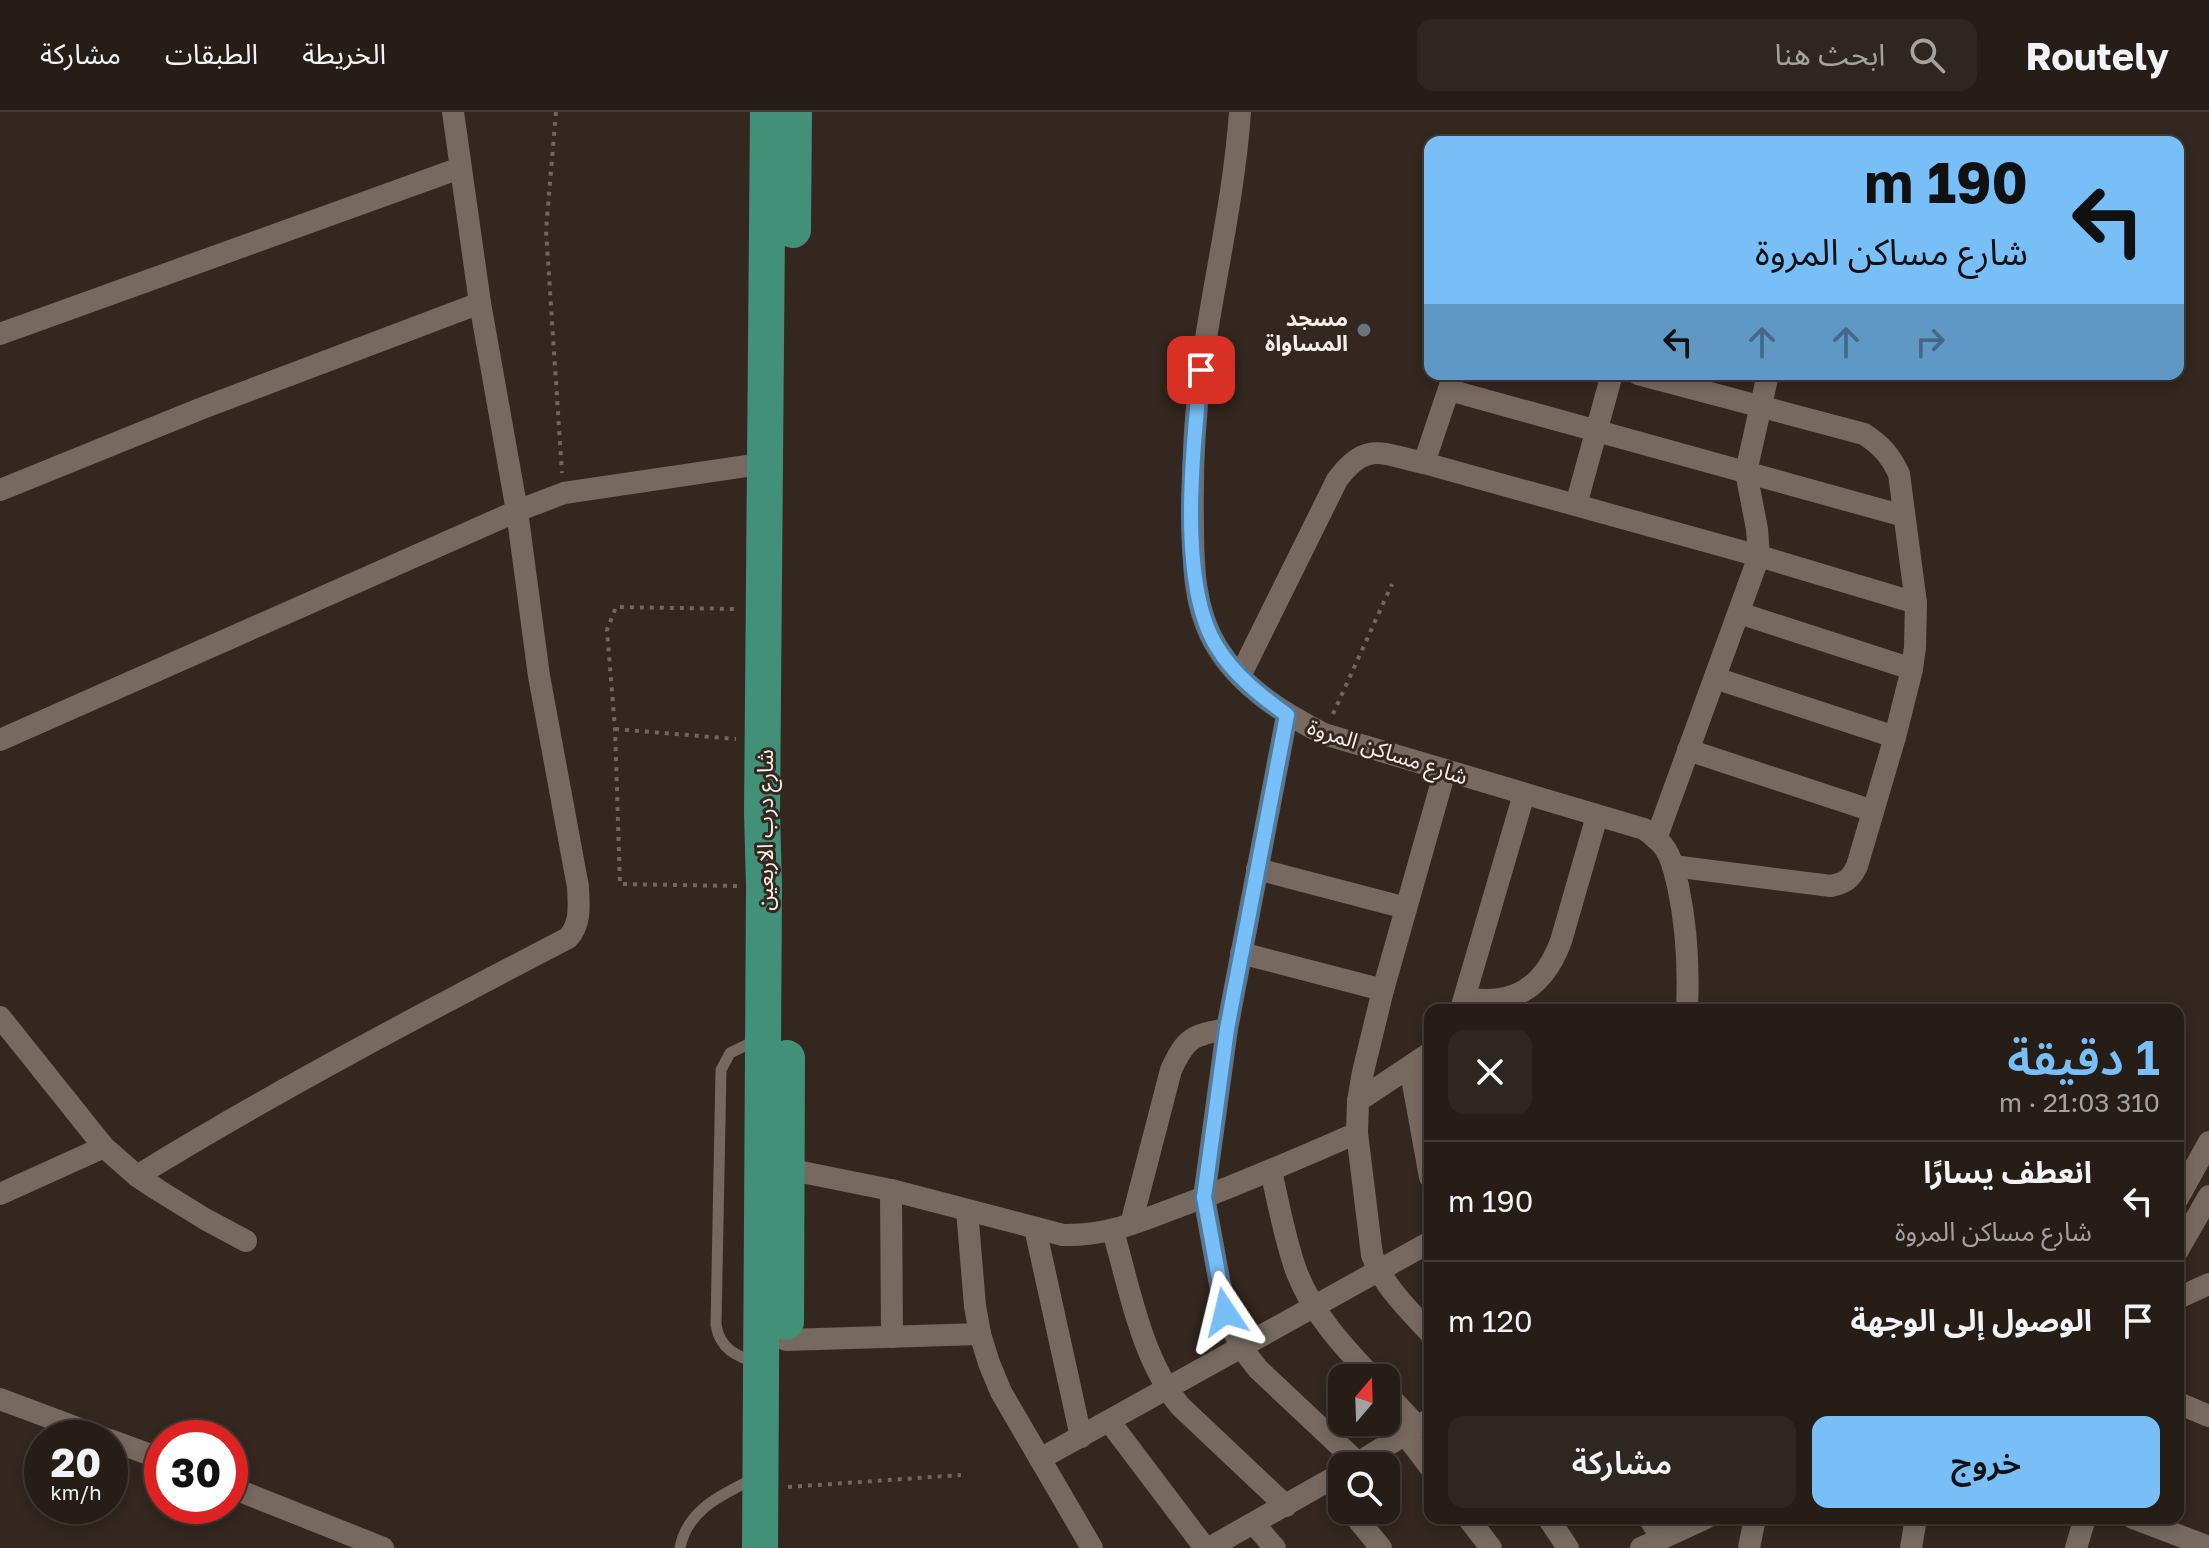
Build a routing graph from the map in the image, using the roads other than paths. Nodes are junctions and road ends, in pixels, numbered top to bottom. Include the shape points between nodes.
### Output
1 (453, 112) edge
2 (768, 112) edge
3 (794, 112) edge
4 (1240, 112) edge
5 (460, 168) junction
6 (480, 303) junction
7 (0, 334) edge
8 (1610, 380) edge
9 (1660, 380) edge
10 (1767, 380) edge
11 (1452, 382) edge
12 (1760, 407) junction
13 (1596, 431) junction
14 (767, 463) junction
15 (1424, 463) junction
16 (1746, 472) junction
17 (0, 490) edge
18 (1576, 505) junction
19 (517, 511) junction
20 (1904, 516) junction
21 (1759, 556) junction
22 (1916, 603) junction
23 (1739, 613) junction
24 (1912, 669) junction
25 (1240, 676) junction
26 (1715, 678) junction
27 (1287, 715) junction
28 (1895, 737) junction
29 (0, 740) edge
30 (1688, 750) junction
31 (1445, 771) junction
32 (1524, 794) junction
33 (1873, 811) junction
34 (774, 813) junction
35 (1597, 816) junction
36 (1656, 839) junction
37 (1673, 866) junction
38 (1257, 869) junction
39 (1406, 908) junction
40 (1241, 953) junction
41 (1383, 990) junction
42 (1462, 1004) edge
43 (1687, 1004) edge
44 (0, 1017) edge
45 (1227, 1029) junction
46 (763, 1037) junction
47 (1424, 1057) edge
48 (1410, 1067) junction
49 (1422, 1100) edge
50 (1358, 1101) junction
51 (1357, 1133) junction
52 (2209, 1142) edge
53 (104, 1147) junction
54 (775, 1166) junction
55 (1271, 1171) junction
56 (137, 1176) junction
57 (2184, 1187) edge
58 (891, 1190) junction
59 (0, 1194) edge
60 (2209, 1196) edge
61 (1204, 1197) junction
62 (967, 1210) junction
63 (1035, 1228) junction
64 (1122, 1228) junction
65 (2184, 1240) edge
66 (246, 1241) dead end
67 (1424, 1245) edge
68 (1378, 1271) junction
69 (2209, 1284) edge
70 (2184, 1295) edge
71 (1314, 1307) junction
72 (1424, 1326) edge
73 (980, 1334) junction
74 (892, 1337) junction
75 (1241, 1347) junction
76 (774, 1352) junction
77 (1360, 1364) edge
78 (1166, 1389) junction
79 (0, 1399) edge
80 (2184, 1406) edge
81 (1400, 1408) edge
82 (2209, 1416) edge
83 (56, 1420) edge
84 (1109, 1421) junction
85 (1417, 1426) edge
86 (1081, 1437) junction
87 (1424, 1448) edge
88 (1329, 1452) edge
89 (1375, 1452) edge
90 (1040, 1459) junction
91 (772, 1481) junction
92 (1328, 1481) edge
93 (248, 1494) edge
94 (1286, 1506) junction
95 (1254, 1524) junction
96 (1361, 1524) edge
97 (1473, 1524) edge
98 (1552, 1524) edge
99 (1653, 1524) edge
100 (1691, 1524) edge
101 (1754, 1524) edge
102 (1915, 1524) edge
103 (2083, 1524) edge
104 (2149, 1524) edge
105 (1662, 1538) junction
106 (2209, 1547) edge
107 (383, 1548) edge
108 (680, 1548) edge
109 (760, 1548) edge
110 (785, 1548) edge
111 (1092, 1548) edge
112 (1207, 1548) edge
113 (1275, 1548) edge
114 (1381, 1548) edge
115 (1491, 1548) edge
116 (1568, 1548) edge
117 (1641, 1548) edge
118 (1749, 1548) edge
119 (1911, 1548) edge
120 (2076, 1548) edge

1 - 5 street
2 - 14 highway, شارع درب الاربعين
3 - 34 highway, شارع درب الاربعين
4 - 25 street, شارع مساكن المروة via 1201,370 1192,483 1200,610 1217,647
5 - 6 street
5 - 7 street
6 - 17 street
6 - 19 street
8 - 13 street
9 - 12 street
10 - 12 street
11 - 13 street
11 - 15 street
12 - 16 street
12 - 20 street via 1864,434 1879,444 1899,474
13 - 16 street
13 - 18 street
14 - 19 street via 564,493
14 - 34 highway, شارع درب الاربعين via 764,742
15 - 18 street
15 - 25 street via 1375,452 1348,465
16 - 20 street
16 - 21 street
18 - 21 street
19 - 29 street
19 - 56 street via 539,676 578,887 574,932 370,1041
20 - 22 street
21 - 22 street
21 - 23 street
22 - 24 street
23 - 24 street
23 - 26 street
24 - 28 street
25 - 27 street, شارع مساكن المروة
26 - 28 street
26 - 30 street
27 - 31 street, شارع مساكن المروة via 1324,734
27 - 38 street
28 - 33 street
30 - 33 street
30 - 36 street
31 - 32 street, شارع مساكن المروة
31 - 39 street
32 - 35 street, شارع مساكن المروة
32 - 42 street
33 - 37 street via 1857,866 1842,884
34 - 46 highway, شارع درب الاربعين via 764,886
34 - 54 highway, شارع درب الاربعين
35 - 36 street, شارع مساكن المروة via 1644,829
35 - 42 street via 1561,941 1542,977 1507,998
36 - 37 street
37 - 43 street via 1685,920
38 - 39 street
38 - 40 street
39 - 41 street
40 - 41 street
40 - 45 street
41 - 50 street
44 - 53 street
45 - 61 street
45 - 64 street via 1201,1034 1181,1049
46 - 54 highway, شارع درب الاربعين
46 - 76 lane via 730,1053 721,1070 716,1325 723,1346 741,1358
47 - 48 street
48 - 49 street
48 - 50 street
50 - 51 street
51 - 55 street
51 - 68 street
52 - 57 street
53 - 56 street
53 - 59 street
54 - 58 street
54 - 76 highway, شارع درب الاربعين
55 - 61 street
55 - 71 street via 1296,1272
56 - 66 street
58 - 62 street
58 - 74 street
60 - 65 street
61 - 64 street
61 - 75 street via 1225,1312
62 - 63 street
62 - 73 street
63 - 64 street via 1088,1235
63 - 86 street
64 - 78 street via 1148,1351
67 - 68 street
68 - 71 street
68 - 72 street
69 - 70 street
71 - 75 street
71 - 77 street
73 - 74 street
73 - 90 street via 1001,1392
74 - 76 street
75 - 78 street
75 - 88 street
76 - 91 highway, شارع درب الاربعين
78 - 84 street
78 - 94 street
79 - 83 street
80 - 82 street
81 - 85 street
84 - 86 street
84 - 112 street
85 - 87 street
85 - 89 street
86 - 90 street
90 - 111 street
91 - 108 lane via 718,1497 701,1509
91 - 109 highway, شارع درب الاربعين
91 - 110 highway, شارع درب الاربعين
92 - 94 street
93 - 107 street
94 - 95 street
95 - 112 street
95 - 113 street
96 - 114 street
97 - 115 street
98 - 116 street
99 - 105 street
100 - 105 street
101 - 118 street
102 - 119 street
103 - 120 street
104 - 106 street
105 - 117 street

